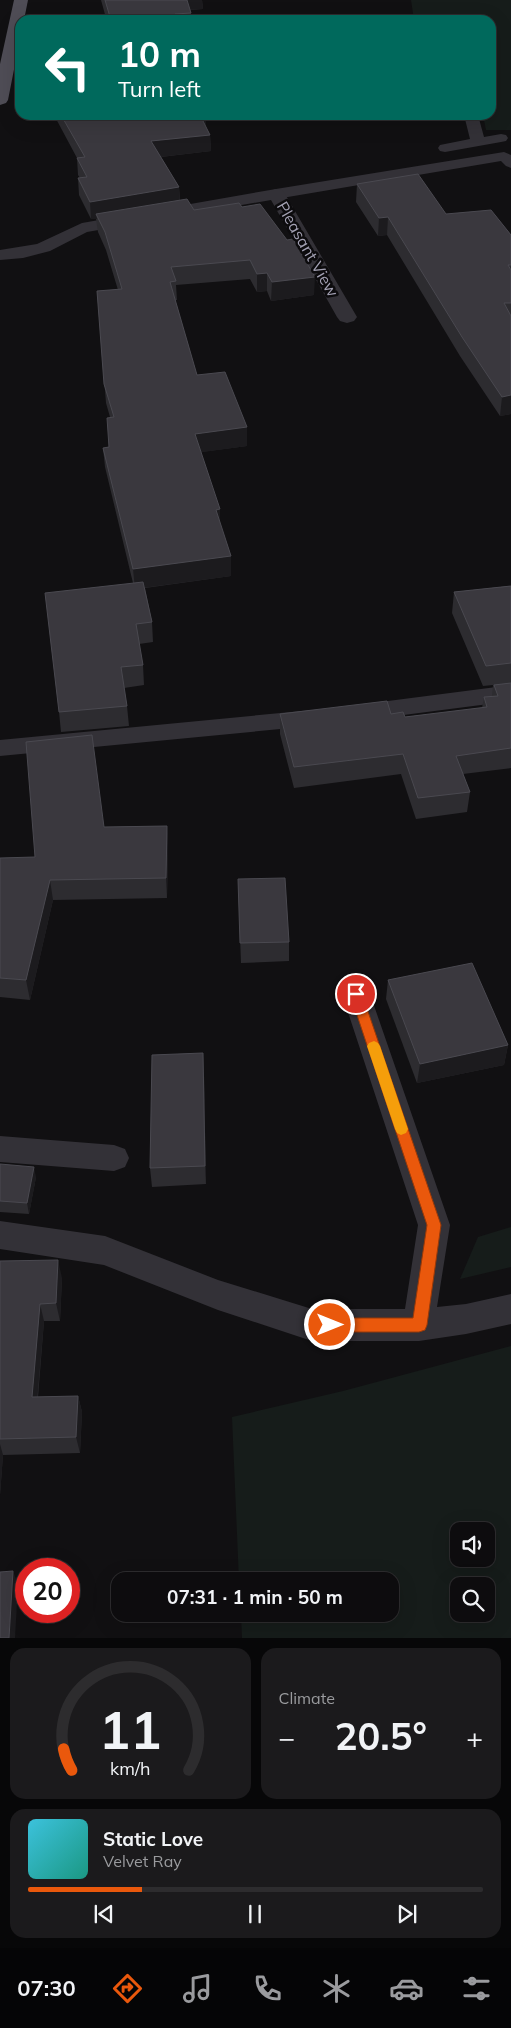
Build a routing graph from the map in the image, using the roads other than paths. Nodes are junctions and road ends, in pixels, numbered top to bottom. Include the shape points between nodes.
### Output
1 (21, 0) edge
2 (18, 15) edge
3 (15, 29) edge
4 (0, 100) edge
5 (472, 120) edge
6 (501, 138) dead end
7 (478, 142) junction
8 (431, 151) dead end
9 (511, 163) edge
10 (281, 188) junction
11 (0, 255) edge
12 (347, 317) dead end
13 (511, 693) edge
14 (0, 748) edge
15 (356, 994) dead end
16 (0, 1149) edge
17 (114, 1158) dead end
18 (0, 1235) edge
19 (511, 1309) edge
20 (419, 1325) junction

1 - 2 main road
3 - 4 main road
5 - 7 lane
6 - 7 lane
7 - 8 lane
9 - 10 lane via 504,156
10 - 11 street, Pleasant View via 82,228 39,251
10 - 12 street, Pleasant View
13 - 14 lane via 334,715
15 - 20 lane via 434,1225
16 - 17 lane
18 - 20 lane via 105,1251 218,1295 312,1325
19 - 20 lane

